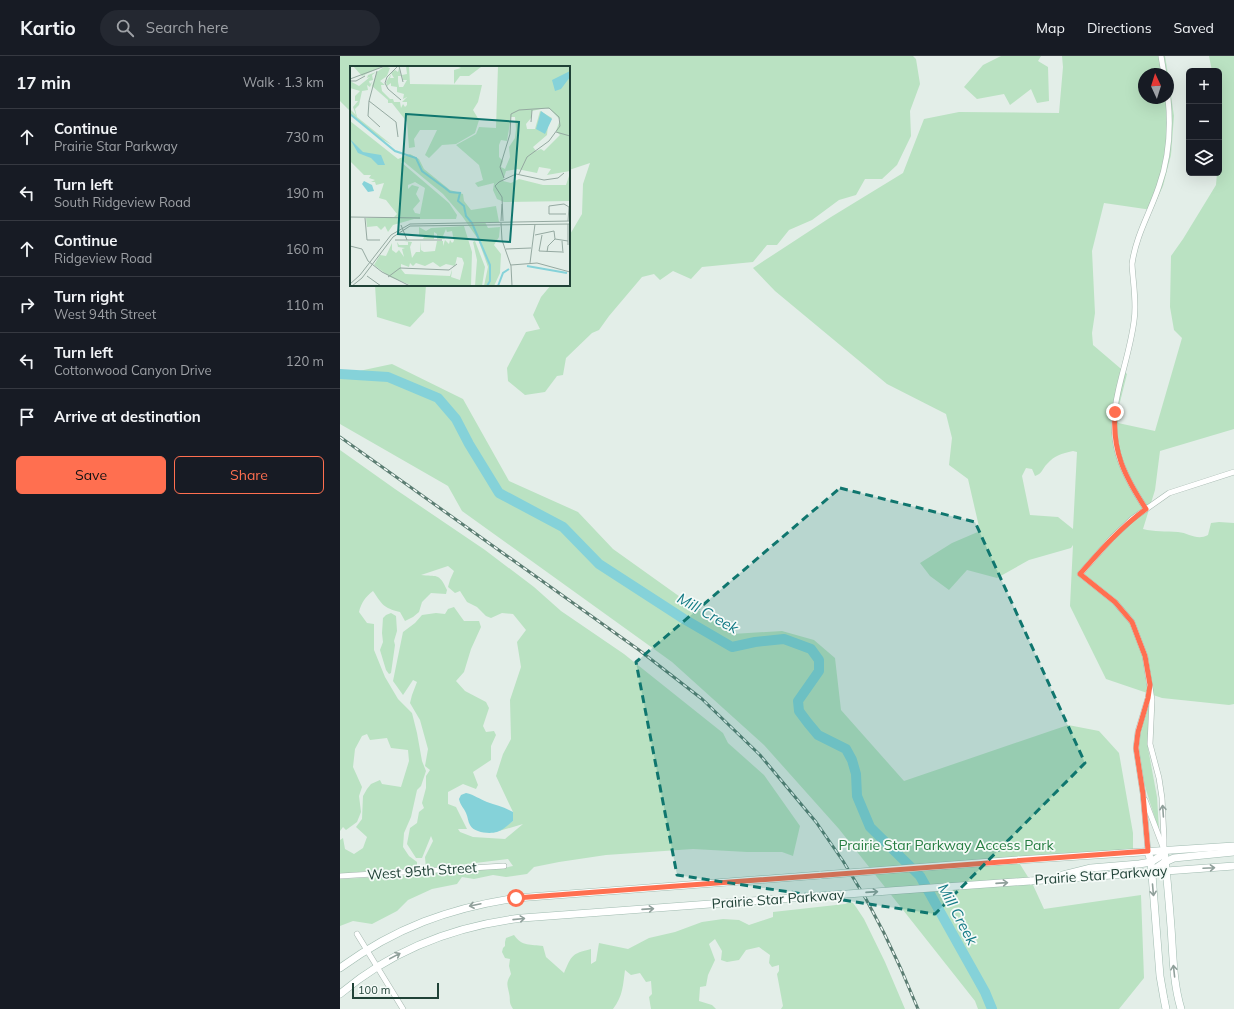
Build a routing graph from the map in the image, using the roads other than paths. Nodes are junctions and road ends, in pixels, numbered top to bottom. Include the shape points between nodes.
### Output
1 (1161, 56) edge
2 (1163, 68) edge
3 (1168, 104) edge
4 (1234, 472) edge
5 (1146, 509) junction
6 (1150, 685) junction
7 (1143, 794) junction
8 (1234, 846) edge
9 (1164, 850) junction
10 (1148, 851) junction
11 (1234, 852) edge
12 (1168, 861) junction
13 (1151, 862) junction
14 (504, 866) dead end
15 (1234, 866) edge
16 (1185, 869) junction
17 (1166, 870) junction
18 (1152, 871) junction
19 (340, 876) edge
20 (1052, 879) junction
21 (357, 934) dead end
22 (366, 949) junction
23 (377, 966) junction
24 (340, 968) edge
25 (340, 994) edge
26 (403, 1009) edge
27 (1166, 1009) edge
28 (1181, 1009) edge

1 - 2 street
3 - 5 street via 1169,136 1164,168 1133,255 1135,320 1117,397 1114,422 1122,466
4 - 5 street via 1169,493
5 - 6 street via 1112,538 1080,574 1115,602 1132,622 1145,656
6 - 7 street via 1136,748
9 -> 6 street via 1162,798 1150,744
7 - 9 street
7 - 10 street
8 - 9 main road, Prairie Star Parkway
9 - 10 main road, Prairie Star Parkway
9 - 12 main road
9 - 13 main road
10 - 13 main road
10 -> 22 main road, Prairie Star Parkway, bridge via 500,901 433,917
11 - 12 main road
12 - 16 main road
12 - 17 main road
12 - 18 main road
13 - 18 main road
13 - 20 main road via 1091,868
14 - 19 street, West 95th Street
16 -> 15 main road, Prairie Star Parkway
16 - 17 main road, Prairie Star Parkway
17 - 18 main road, Prairie Star Parkway
28 -> 17 main road via 1173,966
18 - 20 main road, Prairie Star Parkway
18 -> 27 main road via 1160,976
23 -> 20 main road, Prairie Star Parkway, bridge via 431,939 506,920
21 - 22 street
22 - 23 street
22 - 24 main road, Prairie Star Parkway
23 - 25 main road, Prairie Star Parkway
23 - 26 street

